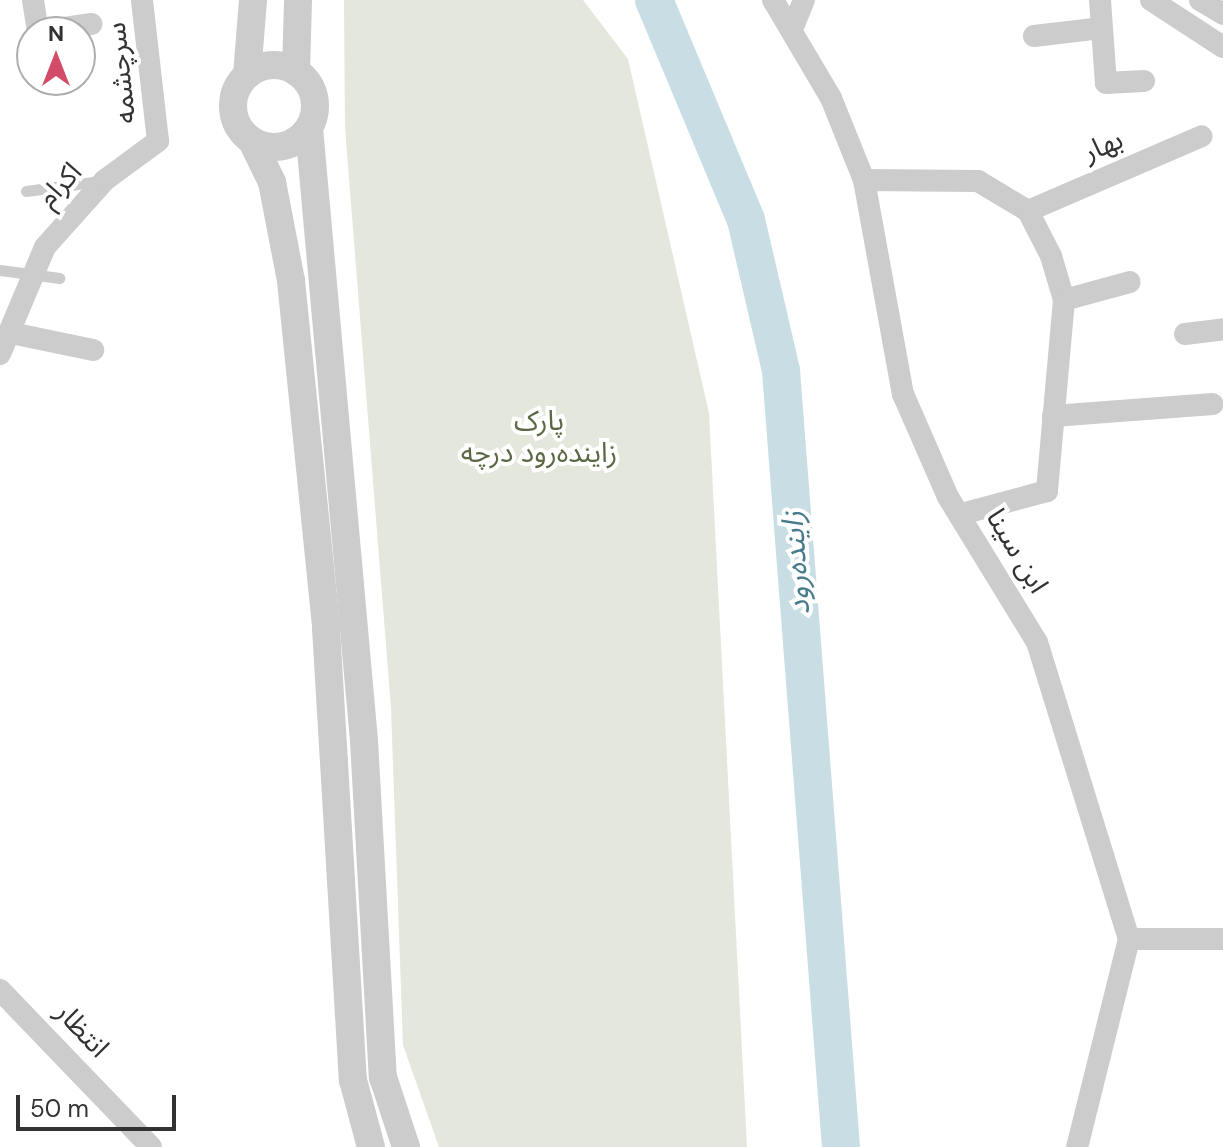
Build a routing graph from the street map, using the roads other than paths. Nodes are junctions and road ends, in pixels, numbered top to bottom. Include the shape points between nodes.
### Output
1 (142, 0) edge
2 (253, 0) edge
3 (298, 0) edge
4 (773, 0) edge
5 (804, 0) edge
6 (1100, 0) edge
7 (1200, 0) edge
8 (1162, 4) edge
9 (1223, 14) edge
10 (793, 27) junction
11 (1101, 28) junction
12 (1034, 36) dead end
13 (1223, 47) edge
14 (296, 72) junction
15 (247, 75) junction
16 (1144, 81) dead end
17 (309, 128) junction
18 (1202, 136) dead end
19 (158, 141) joint
20 (252, 141) junction
21 (105, 180) junction
22 (864, 180) junction
23 (26, 191) dead end
24 (1028, 211) junction
25 (34, 269) junction
26 (0, 270) edge
27 (59, 278) dead end
28 (1130, 282) dead end
29 (1064, 300) junction
30 (1223, 329) edge
31 (11, 333) junction
32 (1185, 334) dead end
33 (93, 350) dead end
34 (0, 354) edge
35 (1213, 404) dead end
36 (1053, 416) junction
37 (961, 514) junction
38 (1129, 939) junction
39 (1223, 939) edge
40 (0, 990) edge
41 (151, 1147) edge
42 (371, 1147) edge
43 (406, 1147) edge
44 (1077, 1147) edge

1 - 19 street, سرچشمه
2 - 15 street
3 - 14 street
4 - 10 street, ابن سینا
5 - 10 street
6 - 11 street
7 - 9 street
8 - 13 street
10 - 22 street, ابن سینا
11 - 12 street
11 - 16 street via 1106,83
14 - 15 street via 271,66
14 - 17 street via 312,91
15 - 20 street via 233,109
17 - 20 street via 289,144
17 - 43 street via 364,741 383,1077
18 - 24 street, بهار
19 - 21 street, اکرام
20 - 42 street via 272,182 291,281 326,628 353,1080
21 - 23 lane
21 - 25 street, اکرام via 45,247
22 - 24 street via 978,181
22 - 37 street, ابن سینا via 903,394
24 - 29 street
25 - 26 lane
25 - 27 lane
25 - 31 street, اکرام
28 - 29 street
29 - 36 street
30 - 32 street
31 - 33 street
31 - 34 street, اکرام
35 - 36 street
36 - 37 street via 1047,491
37 - 38 street, ابن سینا via 1037,642
38 - 39 street
38 - 44 street
40 - 41 street, انتظار

